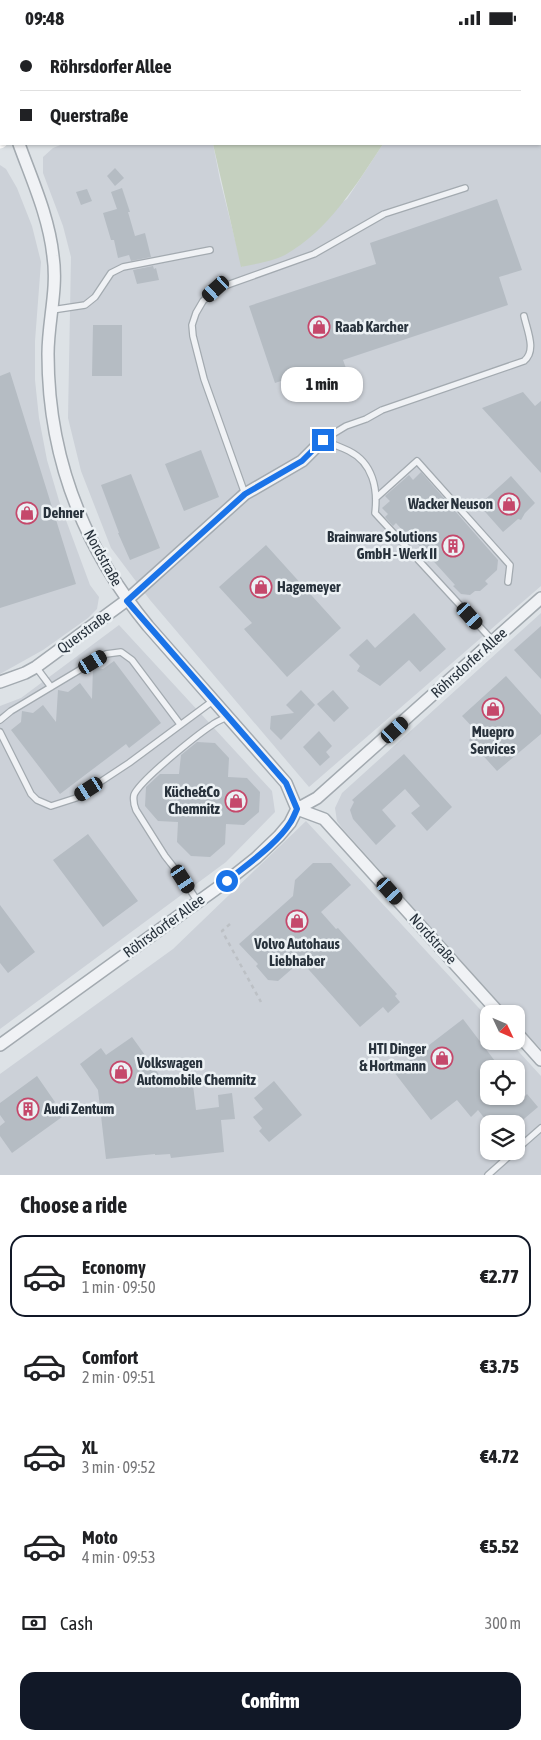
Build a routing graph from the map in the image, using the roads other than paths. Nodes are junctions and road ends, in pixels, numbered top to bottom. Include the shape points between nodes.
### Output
1 (19, 145) edge
2 (464, 188) dead end
3 (210, 250) dead end
4 (52, 310) junction
5 (524, 317) dead end
6 (323, 440) junction
7 (245, 494) junction
8 (377, 497) junction
9 (508, 582) dead end
10 (541, 598) edge
11 (127, 601) junction
12 (493, 641) junction
13 (36, 667) junction
14 (0, 682) edge
15 (51, 687) junction
16 (214, 700) junction
17 (229, 716) junction
18 (0, 720) edge
19 (180, 724) junction
20 (0, 731) edge
21 (297, 809) junction
22 (198, 901) junction
23 (492, 1005) edge
24 (525, 1042) edge
25 (0, 1045) edge
26 (541, 1060) edge
27 (541, 1128) edge
28 (525, 1143) edge
29 (506, 1160) edge
30 (488, 1175) edge

1 - 4 street, Nordstraße via 54,256
2 - 7 lane via 384,214 314,253 216,289 203,301 192,325 193,337 204,379
3 - 4 lane via 123,267 111,273 85,305
4 - 11 street, Nordstraße via 48,353 57,447 73,499 96,551
5 - 6 lane via 531,353 524,361 382,410
6 - 7 street, Querstraße via 302,461
6 - 8 lane via 351,451 366,465
7 - 11 street, Querstraße
8 - 9 lane via 417,461 510,565
8 - 12 lane via 375,513
10 - 12 street, Röhrsdorfer Allee
11 - 13 street, Querstraße
11 - 16 street, Nordstraße
12 - 21 street, Röhrsdorfer Allee via 317,798
13 - 14 street, Querstraße
13 - 15 lane
15 - 18 lane
15 - 19 lane via 106,654 121,652 132,660
16 - 17 street, Nordstraße
16 - 19 lane
17 - 21 street, Nordstraße via 286,783
17 - 22 lane via 213,724 145,780 133,801 165,856
19 - 20 lane via 76,798 52,806 45,805 31,794
21 - 22 street, Röhrsdorfer Allee via 290,823 256,858
21 - 23 street, Nordstraße via 324,819
22 - 25 street, Röhrsdorfer Allee
24 - 26 street
27 - 28 lane
29 - 30 lane

